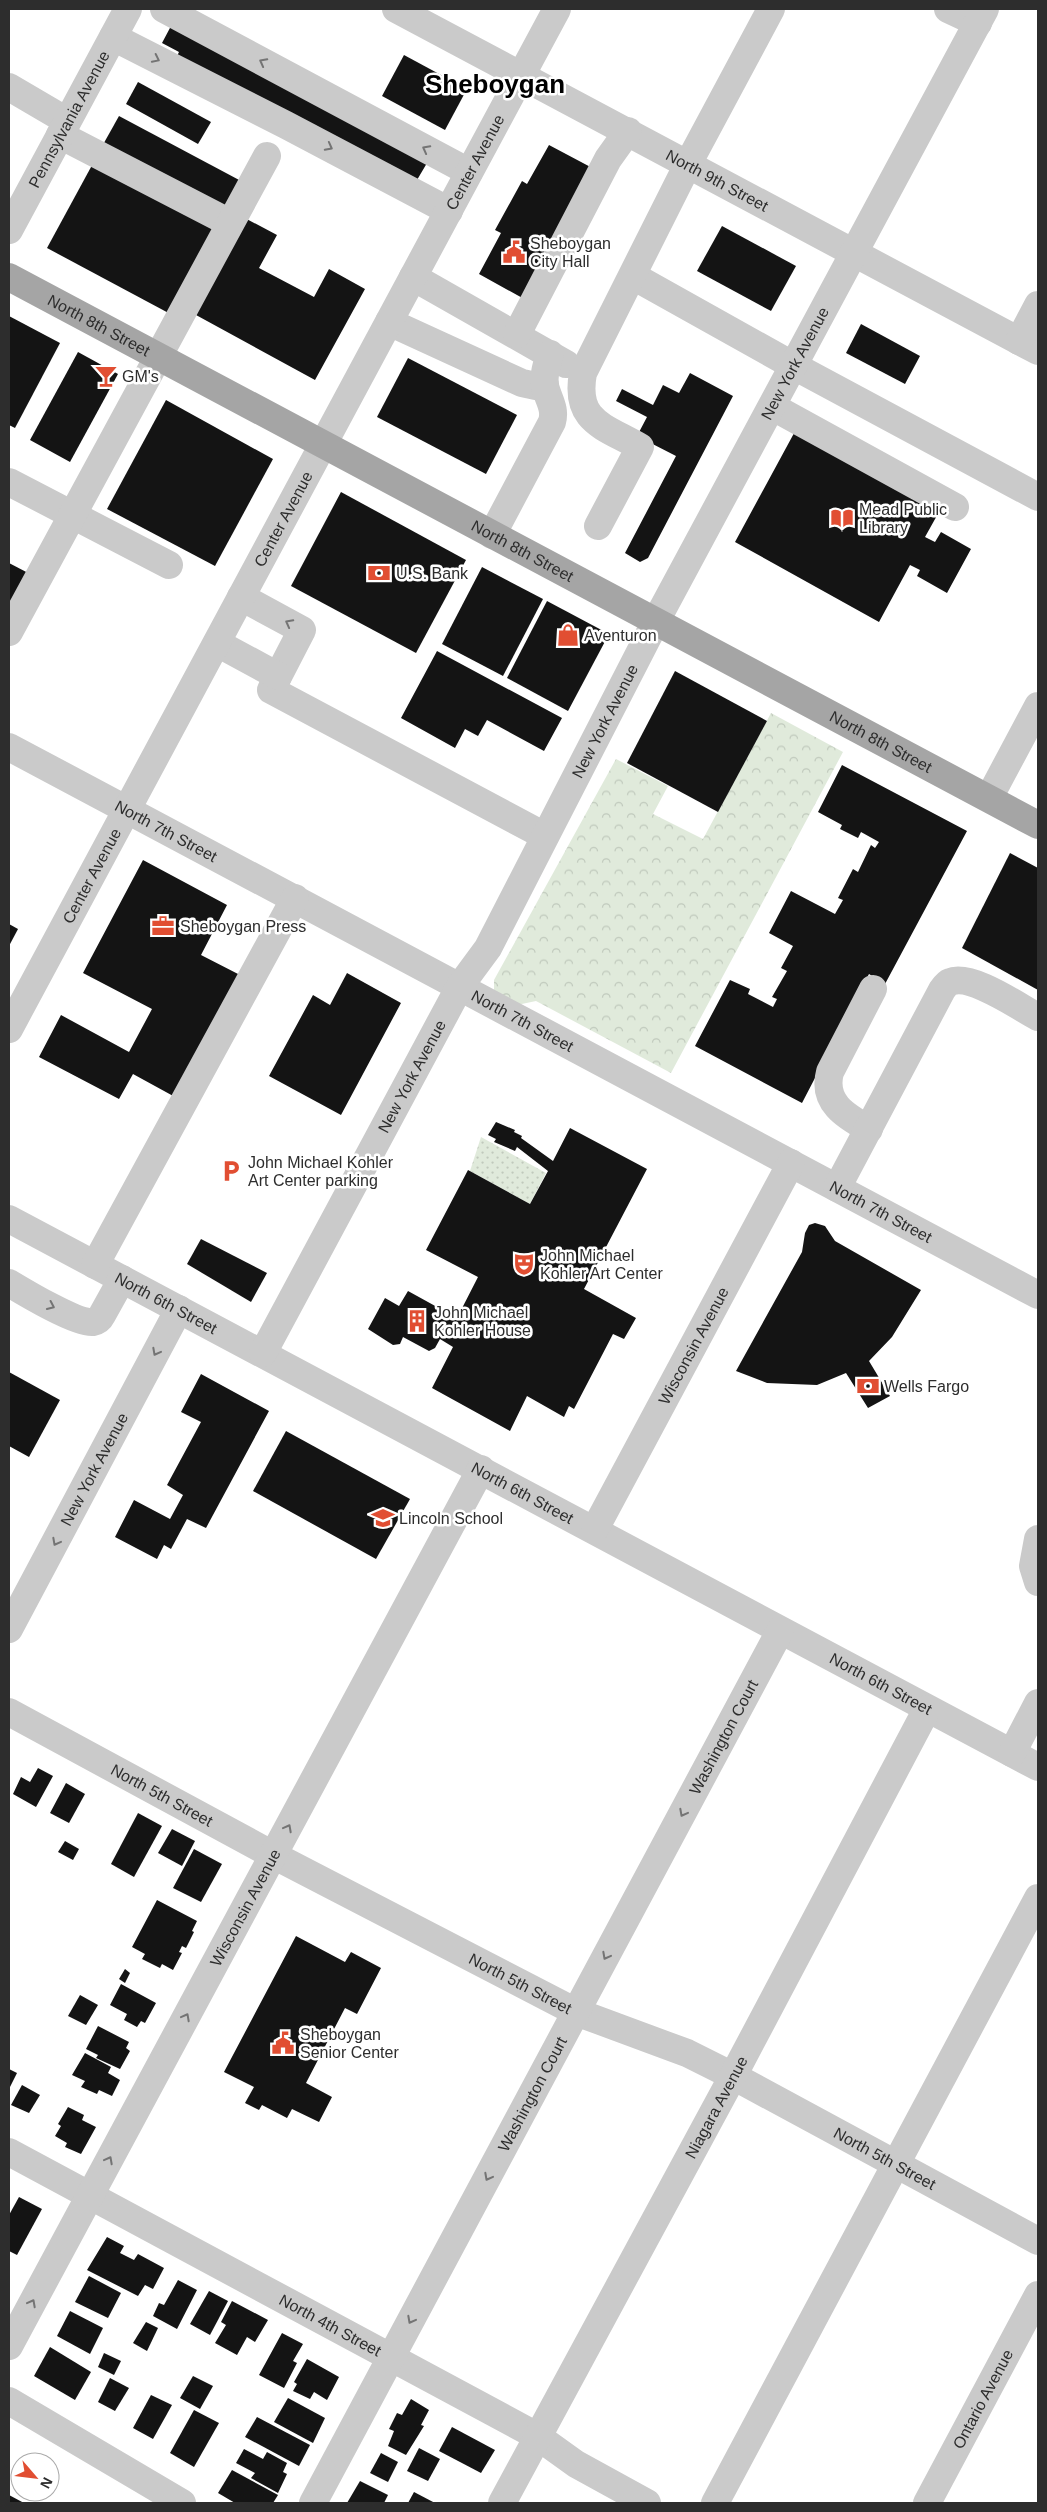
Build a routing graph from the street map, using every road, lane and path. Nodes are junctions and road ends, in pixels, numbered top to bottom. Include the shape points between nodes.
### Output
1 (128, 9) edge
2 (164, 9) edge
3 (396, 9) edge
4 (557, 9) edge
5 (771, 9) edge
6 (948, 9) edge
7 (981, 16) edge
8 (113, 37) junction
9 (522, 74) junction
10 (9, 87) edge
11 (64, 128) junction
12 (628, 131) junction
13 (268, 156) dead end
14 (688, 164) junction
15 (469, 172) junction
16 (449, 211) junction
17 (230, 224) junction
18 (9, 230) edge
19 (855, 253) junction
20 (633, 276) junction
21 (9, 277) edge
22 (413, 277) junction
23 (1038, 305) edge
24 (389, 322) junction
25 (517, 334) junction
26 (1029, 346) edge
27 (550, 354) junction
28 (158, 356) junction
29 (794, 366) junction
30 (583, 373) junction
31 (545, 385) junction
32 (772, 407) junction
33 (323, 444) junction
34 (9, 482) edge
35 (1038, 497) edge
36 (955, 507) dead end
37 (73, 514) junction
38 (598, 526) dead end
39 (492, 535) junction
40 (169, 565) dead end
41 (241, 597) junction
42 (656, 621) junction
43 (9, 632) edge
44 (217, 643) junction
45 (278, 676) junction
46 (1038, 706) edge
47 (9, 747) edge
48 (989, 798) junction
49 (127, 809) junction
50 (1038, 825) edge
51 (545, 836) junction
52 (295, 898) junction
53 (460, 986) junction
54 (873, 989) dead end
55 (1038, 1017) edge
56 (9, 1028) edge
57 (869, 1129) junction
58 (791, 1163) junction
59 (837, 1188) junction
60 (9, 1219) edge
61 (95, 1265) junction
62 (122, 1279) junction
63 (9, 1283) edge
64 (1038, 1295) edge
65 (179, 1309) junction
66 (264, 1353) junction
67 (481, 1469) junction
68 (595, 1530) junction
69 (1038, 1539) edge
70 (1038, 1582) edge
71 (9, 1629) edge
72 (780, 1631) junction
73 (1038, 1703) edge
74 (928, 1709) junction
75 (9, 1712) edge
76 (1012, 1753) junction
77 (1038, 1767) edge
78 (273, 1855) junction
79 (1038, 1898) edge
80 (576, 2012) junction
81 (734, 2076) junction
82 (9, 2152) edge
83 (897, 2165) junction
84 (90, 2196) junction
85 (1038, 2241) edge
86 (1038, 2295) edge
87 (9, 2346) edge
88 (390, 2358) junction
89 (9, 2401) edge
90 (537, 2436) junction
91 (182, 2503) edge
92 (312, 2503) edge
93 (502, 2503) edge
94 (648, 2503) edge
95 (715, 2503) edge
96 (926, 2503) edge

1 - 8 street, Pennsylvania Avenue
15 -> 2 street
3 - 9 street, North 9th Street
4 - 9 street, Center Avenue
5 - 14 street
6 - 7 street
7 - 19 street, New York Avenue
8 - 11 street, Pennsylvania Avenue
8 -> 16 street
9 - 12 street, North 9th Street
9 - 15 street, Center Avenue
10 - 11 street
11 - 17 street
11 - 18 street, Pennsylvania Avenue
12 - 14 street, North 9th Street
12 - 25 street via 608,159
13 - 17 street
14 - 19 street, North 9th Street
14 - 20 street
15 - 16 street, Center Avenue
16 - 22 street, Center Avenue
17 - 28 street
19 - 26 street, North 9th Street
19 - 29 street, New York Avenue
20 - 29 street
20 - 30 street
21 - 28 main road, North 8th Street
22 - 24 street, Center Avenue
22 - 25 street
23 - 26 street
24 - 31 street via 522,384
24 - 33 street, Center Avenue
25 - 27 street
27 - 30 street
27 - 31 street
28 - 33 main road, North 8th Street
28 - 37 street
29 - 32 street, New York Avenue
29 - 35 street
30 - 38 street via 581,404 587,415 640,447
31 - 39 street via 553,410 552,422
32 - 36 street
32 - 42 street, New York Avenue
33 - 39 main road, North 8th Street
33 - 41 street, Center Avenue
34 - 37 street
37 - 40 street
37 - 43 street
39 - 42 main road, North 8th Street
41 - 44 street, Center Avenue
45 -> 41 street via 302,630
42 - 48 main road, North 8th Street
42 - 51 street, New York Avenue
44 - 45 street
44 - 49 street, Center Avenue
45 - 51 street via 271,690
46 - 48 street
47 - 49 street, North 7th Street
48 - 50 main road, North 8th Street
49 - 52 street, North 7th Street
49 - 56 street, Center Avenue
51 - 53 street, New York Avenue via 488,948
52 - 53 street, North 7th Street
52 - 61 street
53 - 58 street, North 7th Street
53 - 66 street, New York Avenue
54 - 57 street via 830,1072 828,1083 828,1092 836,1107
55 - 57 street via 977,984 960,980 949,982
57 - 59 street
58 - 59 street, North 7th Street
58 - 68 street, Wisconsin Avenue
59 - 64 street, North 7th Street
60 - 61 street, North 6th Street
61 - 62 street, North 6th Street
63 -> 62 street via 52,1307 91,1322 102,1316
62 - 65 street, North 6th Street
65 - 66 street, North 6th Street
65 -> 71 street, New York Avenue
66 - 67 street, North 6th Street
67 - 68 street, North 6th Street
78 -> 67 street, Wisconsin Avenue
68 - 72 street, North 6th Street
69 - 70 street via 1033,1566
72 - 74 street, North 6th Street
72 -> 80 street, Washington Court
73 - 76 street
74 - 76 street, North 6th Street
74 - 81 street, Niagara Avenue
75 - 78 street, North 5th Street
76 - 77 street, North 6th Street
78 - 80 street, North 5th Street
84 -> 78 street, Wisconsin Avenue
79 - 83 street
80 - 81 street, North 5th Street via 687,2052
80 -> 88 street, Washington Court
81 - 83 street, North 5th Street
81 - 90 street, Niagara Avenue
82 - 84 street, North 4th Street
83 - 85 street, North 5th Street
83 - 95 street
87 -> 84 street, Wisconsin Avenue
84 - 88 street, North 4th Street
86 - 96 street, Ontario Avenue
88 - 90 street, North 4th Street
88 - 92 street, Washington Court
89 - 91 street
90 - 93 street, Niagara Avenue
90 - 94 street, North 4th Street via 576,2464

